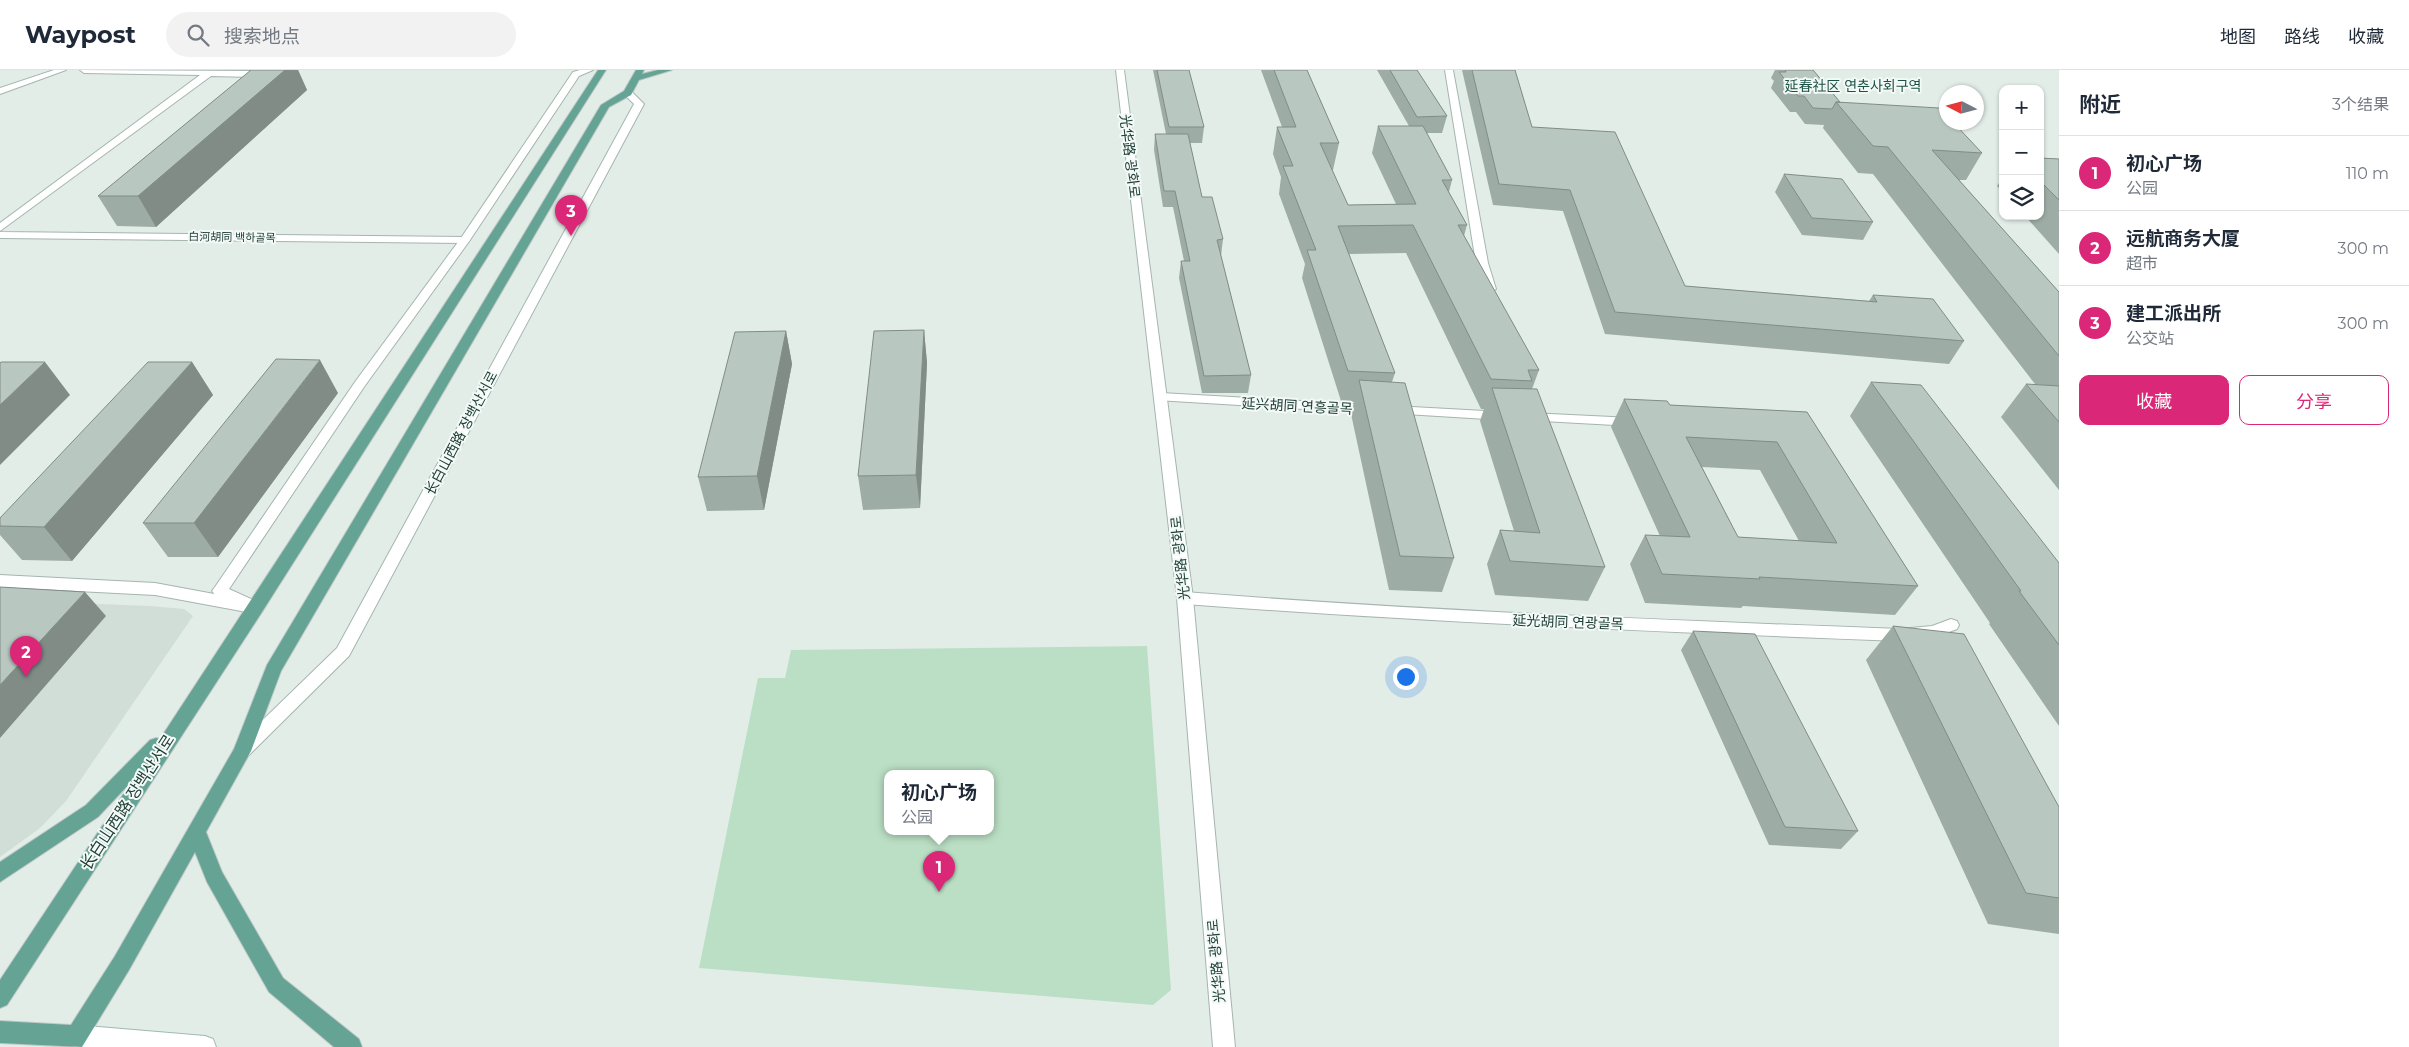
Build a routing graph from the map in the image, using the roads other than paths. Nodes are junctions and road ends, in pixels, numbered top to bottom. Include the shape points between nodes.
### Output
1 (62, 70) edge
2 (84, 70) edge
3 (589, 70) edge
4 (602, 70) edge
5 (668, 70) edge
6 (1120, 70) edge
7 (1449, 70) edge
8 (210, 73) junction
9 (252, 74) edge
10 (638, 74) edge
11 (0, 91) edge
12 (628, 93) junction
13 (0, 228) edge
14 (0, 234) edge
15 (465, 240) junction
16 (1495, 298) edge
17 (1162, 397) junction
18 (1646, 423) edge
19 (0, 581) edge
20 (1184, 598) junction
21 (256, 608) junction
22 (1951, 625) dead end
23 (181, 719) junction
24 (242, 751) junction
25 (197, 832) junction
26 (0, 873) edge
27 (0, 998) edge
28 (0, 1032) edge
29 (73, 1042) edge
30 (205, 1047) edge
31 (351, 1047) edge
32 (1224, 1047) edge

1 - 11 street
2 - 8 street
3 - 15 street via 576,74
4 - 21 main road, 长白山西路 장백산서로
5 - 10 main road
6 - 17 street, 光华路 광화로
7 - 16 street via 1485,278
8 - 9 street
8 - 13 street
10 - 12 main road
12 - 24 main road, 长白山西路 장백산서로 via 606,105 273,670
12 - 24 street, 长白山西路 장백산서로 via 639,104 343,652
14 - 15 street, 白河胡同 백하골목
15 - 21 street via 359,386 220,591
17 - 18 street, 延兴胡同 연흥골목 via 1547,414
17 - 20 street, 光华路 광화로
19 - 21 street via 155,589
20 - 22 street, 延光胡同 연광골목 via 1475,618 1900,635 1933,632
20 - 32 street, 光华路 광화로
21 - 23 main road, 长白山西路 장백산서로
23 - 26 main road via 92,811
23 - 27 main road, 长白山西路 장백산서로
24 - 25 main road, 长白山西路 장백산서로
25 - 29 main road, 长白山西路 장백산서로
25 - 31 main road via 214,876 276,985
28 - 29 main road
29 - 30 street

